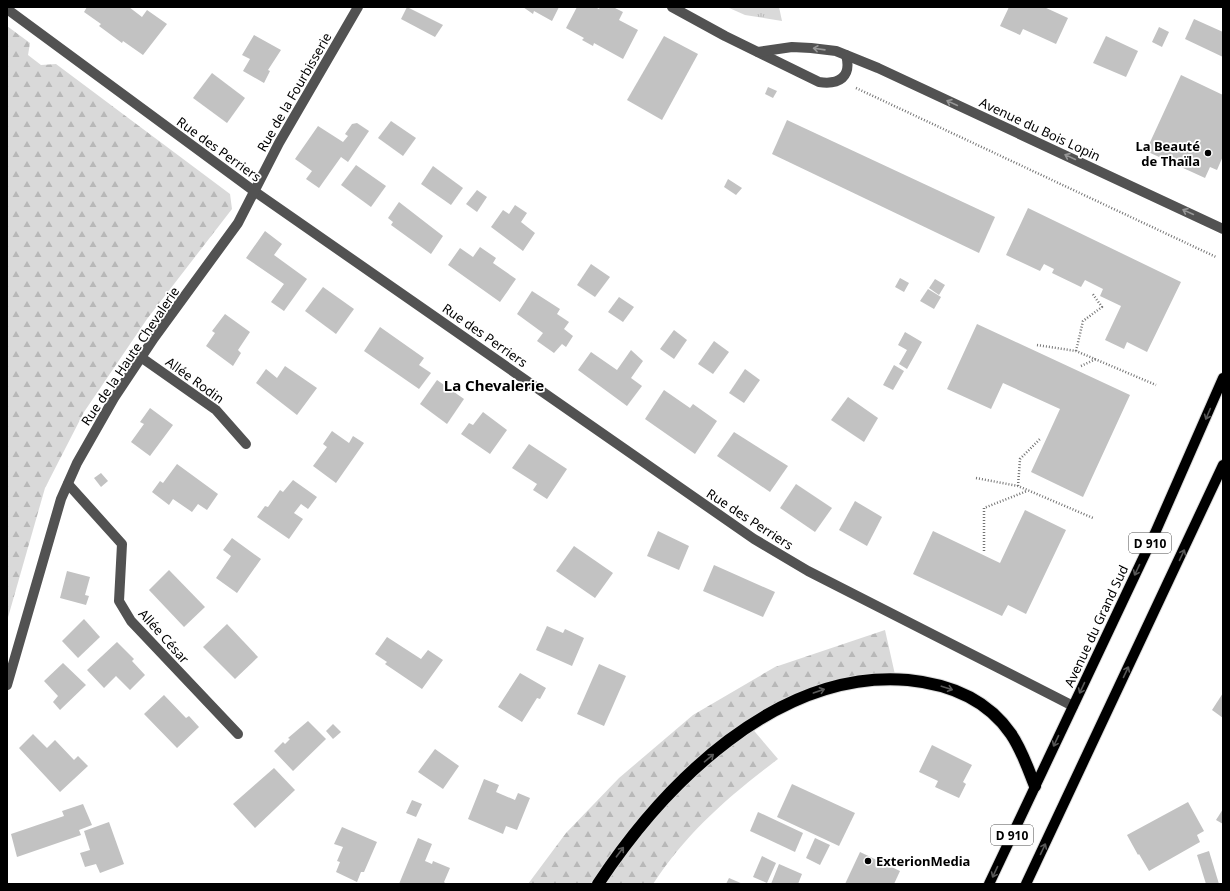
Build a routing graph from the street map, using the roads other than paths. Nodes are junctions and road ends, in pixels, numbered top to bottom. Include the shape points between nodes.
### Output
1 (358, 7) edge
2 (672, 7) edge
3 (7, 8) edge
4 (758, 52) junction
5 (846, 55) junction
6 (254, 191) junction
7 (1223, 229) edge
8 (142, 358) junction
9 (1223, 378) edge
10 (246, 444) dead end
11 (1223, 465) edge
12 (68, 484) junction
13 (7, 685) edge
14 (1073, 706) junction
15 (238, 734) dead end
16 (1035, 786) junction
17 (598, 884) edge
18 (989, 884) edge
19 (1026, 884) edge

1 - 6 street, Rue de la Fourbisserie
2 - 4 street
3 - 6 street, Rue des Perriers
5 -> 4 street, Avenue du Bois Lopin via 836,51 792,47
4 - 5 street via 818,82 828,84 840,79 847,71
7 -> 5 street, Avenue du Bois Lopin
6 - 8 street, Rue de la Haute Chevalerie via 238,223
6 - 14 street, Rue des Perriers via 754,539 808,571
8 - 10 street, Allée Rodin via 216,410
8 - 12 street, Rue de la Haute Chevalerie via 96,428
9 -> 14 main road, Avenue du Grand Sud / D 910 via 1155,533
19 -> 11 main road, D 910
12 - 13 street, Rue de la Haute Chevalerie via 61,499
12 - 15 street, Allée César via 122,544 119,601 131,621
14 -> 16 main road, Avenue du Grand Sud / D 910
17 -> 16 highway via 632,835 660,802 720,748 780,707 848,683 876,679 942,686 982,704 998,717 1011,734 1021,750
16 -> 18 main road, Avenue du Grand Sud / D 910

